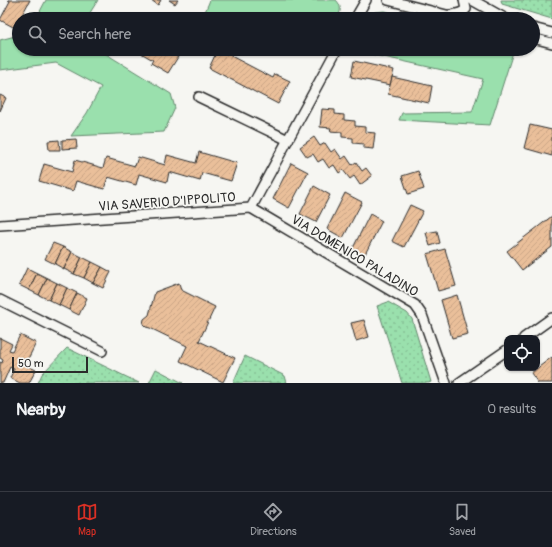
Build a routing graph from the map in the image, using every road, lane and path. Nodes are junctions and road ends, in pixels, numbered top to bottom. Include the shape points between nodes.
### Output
1 (366, 0) edge
2 (388, 0) edge
3 (464, 0) edge
4 (472, 0) edge
5 (359, 12) edge
6 (435, 12) edge
7 (463, 12) edge
8 (493, 12) edge
9 (540, 29) edge
10 (552, 32) edge
11 (540, 40) edge
12 (552, 43) edge
13 (333, 56) edge
14 (199, 97) dead end
15 (288, 140) junction
16 (251, 208) junction
17 (0, 225) edge
18 (0, 300) edge
19 (552, 318) edge
20 (528, 335) edge
21 (102, 351) dead end
22 (504, 352) edge
23 (446, 383) edge
24 (459, 383) edge

1 - 5 street
2 - 6 street
3 - 7 street via 466,9
4 - 8 street
9 - 10 street
11 - 12 street
13 - 15 street, VIA SAVERIO D'IPPOLITO
14 - 15 street
15 - 16 street, VIA SAVERIO D'IPPOLITO
16 - 17 street, VIA SAVERIO D'IPPOLITO
16 - 23 street, VIA DOMENICO PALADINO via 415,305 422,315
18 - 21 street
19 - 20 street
22 - 24 street

